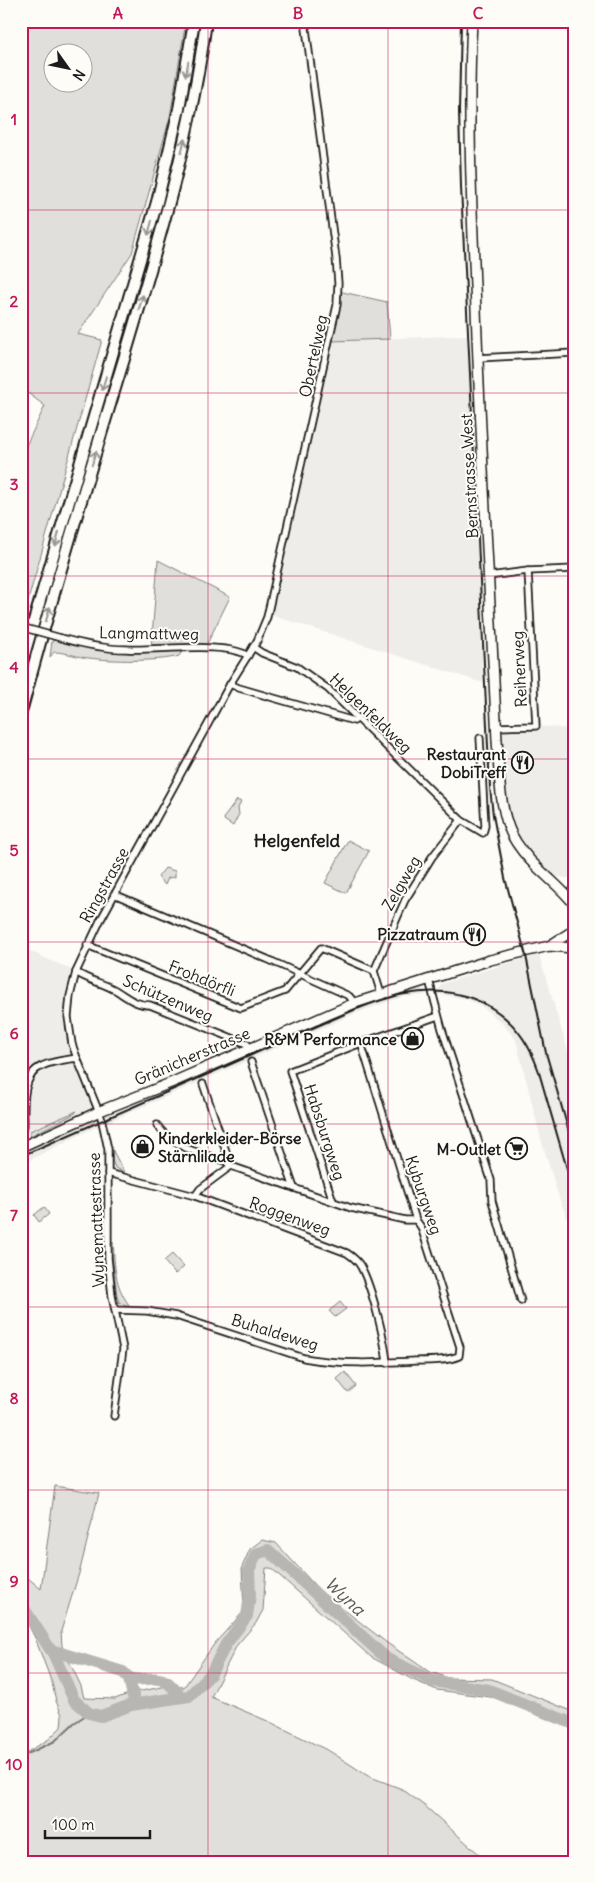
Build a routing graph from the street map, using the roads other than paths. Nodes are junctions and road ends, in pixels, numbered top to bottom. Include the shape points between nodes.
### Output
1 (194, 21) edge
2 (206, 21) edge
3 (305, 21) edge
4 (472, 21) edge
5 (574, 352) edge
6 (478, 358) junction
7 (574, 569) edge
8 (528, 571) junction
9 (489, 576) junction
10 (21, 627) edge
11 (253, 647) junction
12 (248, 656) junction
13 (21, 665) edge
14 (230, 684) junction
15 (21, 712) edge
16 (358, 718) junction
17 (496, 727) junction
18 (480, 738) dead end
19 (461, 820) junction
20 (114, 894) junction
21 (574, 904) edge
22 (572, 930) edge
23 (87, 945) junction
24 (549, 946) junction
25 (573, 948) edge
26 (374, 971) junction
27 (76, 972) junction
28 (301, 974) junction
29 (574, 975) edge
30 (429, 980) junction
31 (574, 984) edge
32 (381, 994) junction
33 (355, 1003) junction
34 (438, 1016) junction
35 (362, 1043) junction
36 (250, 1048) junction
37 (76, 1058) junction
38 (251, 1062) dead end
39 (203, 1084) dead end
40 (100, 1111) junction
41 (157, 1125) dead end
42 (21, 1128) edge
43 (21, 1147) edge
44 (231, 1166) junction
45 (108, 1173) junction
46 (294, 1188) junction
47 (195, 1196) junction
48 (332, 1201) junction
49 (416, 1220) junction
50 (521, 1302) dead end
51 (115, 1310) junction
52 (459, 1356) joint
53 (387, 1364) junction
54 (114, 1416) dead end

1 -> 13 highway via 179,109 157,202
15 -> 2 highway via 171,196 191,112
3 - 11 street, Obertelweg via 336,258 337,306 267,617
4 - 6 main road, Bernstrasse West via 469,131
5 - 6 street
6 - 9 main road, Bernstrasse West
7 - 8 street
8 - 9 street
8 - 17 street, Reiherweg via 536,726
9 - 17 main road, Bernstrasse West
10 - 12 street, Langmattweg, bridge via 105,648 224,648 239,650
11 - 12 street, Obertelweg
11 - 16 street, Helgenfeldweg via 312,676
12 - 14 street, Obertelweg
14 - 16 street via 354,721
14 - 20 street, Ringstrasse
16 - 19 street, Helgenfeldweg
17 - 21 main road, Bernstrasse West via 509,829 531,860
18 - 19 street, Helgenfeldweg via 483,833
19 - 26 street, Zelgweg via 404,900
20 - 23 street, Ringstrasse
20 - 28 street
22 - 24 main road, Gränicherstrasse
22 - 25 main road via 570,940
23 - 27 street, Ringstrasse
23 - 28 street, Frohdörfli via 241,1008 285,991
24 - 25 main road, Gränicherstrasse
24 - 30 main road, Gränicherstrasse via 490,960
26 - 28 street, Frohdörfli via 322,948
26 - 32 street
27 - 36 street, Schützenweg via 125,998 150,1005
27 - 37 street, Ringstrasse via 68,1017
28 - 33 street via 349,996
29 - 31 street
30 - 32 main road, Gränicherstrasse
30 - 34 street
32 - 33 main road, Gränicherstrasse
33 - 36 main road, Gränicherstrasse
34 - 35 street
34 - 50 street via 491,1180 492,1201
35 - 48 street, Habsburgweg via 290,1071
35 - 49 street, Kyburgweg
36 - 40 main road, Gränicherstrasse
37 - 40 street, Ringstrasse
37 - 42 street via 47,1064 32,1072 26,1087 24,1126
38 - 46 street
39 - 44 street
40 - 43 main road, Gränicherstrasse
40 - 45 street, Wynemattestrasse via 108,1149
41 - 44 street via 174,1144
44 - 46 street
44 - 47 street
45 - 47 street, Roggenweg
45 - 51 street, Wynemattestrasse via 108,1248
46 - 48 street
47 - 53 street, Roggenweg via 332,1246 356,1260 368,1284
48 - 49 street via 351,1208
49 - 52 street, Kyburgweg via 460,1347
51 - 53 street, Buhaldeweg via 176,1316 304,1358 348,1364
51 - 54 street, Wynemattestrasse via 123,1350
52 - 53 street, Buhaldeweg

